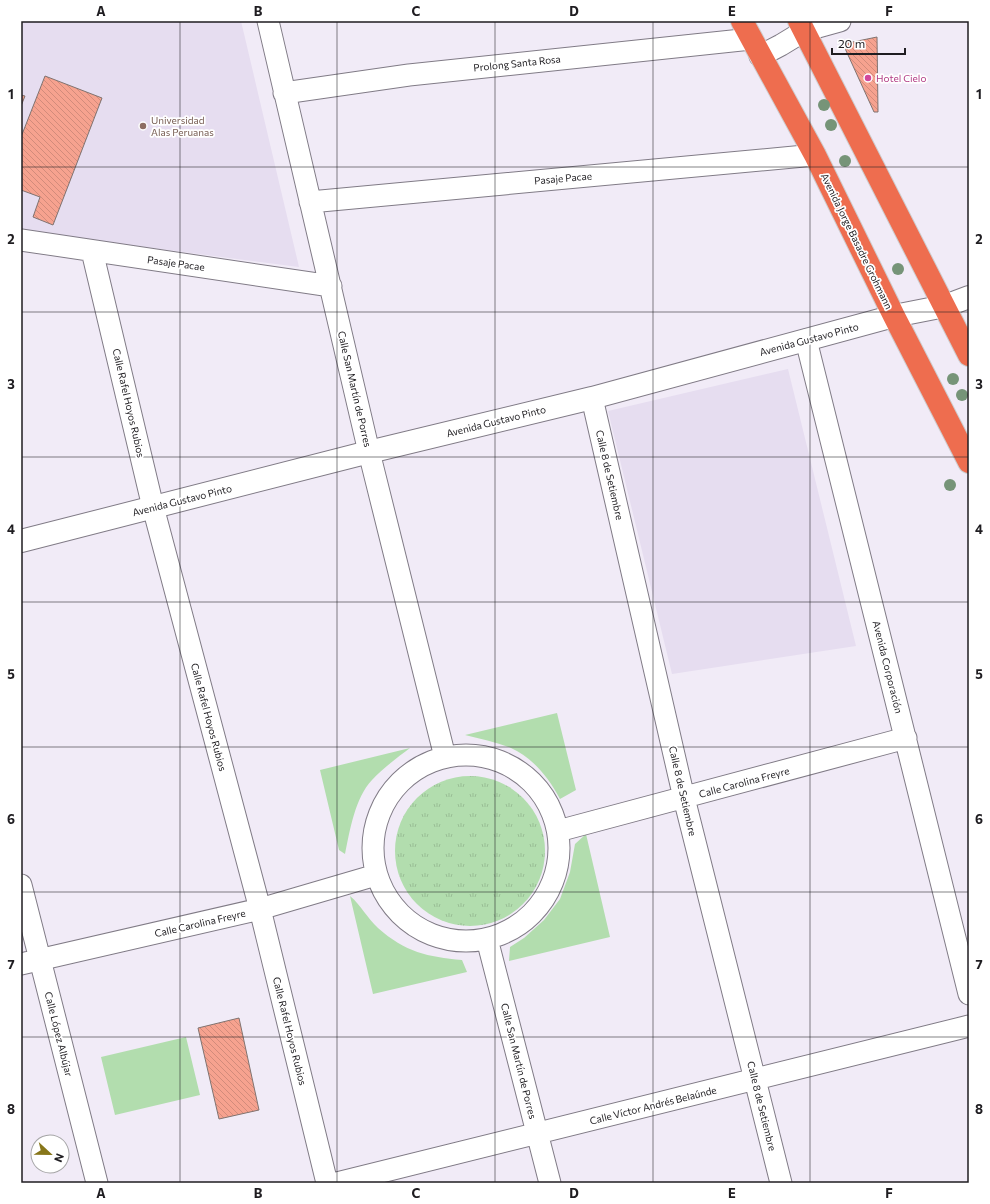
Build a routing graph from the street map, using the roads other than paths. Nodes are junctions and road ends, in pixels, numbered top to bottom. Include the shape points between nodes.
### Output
1 (268, 21) edge
2 (840, 21) edge
3 (801, 26) edge
4 (751, 38) edge
5 (284, 93) junction
6 (815, 154) junction
7 (310, 202) junction
8 (21, 240) edge
9 (92, 251) junction
10 (330, 286) junction
11 (969, 297) edge
12 (945, 306) junction
13 (894, 316) junction
14 (806, 340) junction
15 (969, 355) edge
16 (592, 398) junction
17 (369, 452) junction
18 (969, 462) edge
19 (153, 507) junction
20 (21, 541) edge
21 (906, 738) junction
22 (445, 756) junction
23 (684, 798) junction
24 (558, 831) junction
25 (376, 874) junction
26 (21, 885) edge
27 (260, 909) junction
28 (487, 939) junction
29 (30, 962) edge
30 (969, 994) edge
31 (969, 1026) edge
32 (755, 1079) junction
33 (537, 1134) junction
34 (97, 1183) edge
35 (327, 1183) edge
36 (337, 1183) edge
37 (550, 1183) edge
38 (781, 1183) edge

1 - 5 street, Calle San Martín de Porres
2 - 3 street
3 - 4 street via 781,45
3 - 12 highway
4 - 5 street, Prolong Santa Rosa via 408,75
4 - 6 highway, Avenida Jorge Basadre Grohmann
5 - 7 street, Calle San Martín de Porres
6 - 7 street, Pasaje Pacae
6 - 13 highway, Avenida Jorge Basadre Grohmann
7 - 10 street, Calle San Martín de Porres
8 - 9 street, Pasaje Pacae
9 - 10 street, Pasaje Pacae
9 - 19 street, Calle Rafel Hoyos Rubios
10 - 17 street, Calle San Martín de Porres
11 - 12 main road, Avenida Gustavo Pinto
12 - 13 main road, Avenida Gustavo Pinto
12 - 15 highway
13 - 14 main road, Avenida Gustavo Pinto
13 - 18 highway, Avenida Jorge Basadre Grohmann
14 - 16 main road, Avenida Gustavo Pinto
14 - 21 street, Avenida Corporación
16 - 17 main road, Avenida Gustavo Pinto
16 - 23 street, Calle 8 de Setiembre
17 - 19 main road, Avenida Gustavo Pinto
17 - 22 street, Calle San Martín de Porres
19 - 20 main road, Avenida Gustavo Pinto
19 - 27 street, Calle Rafel Hoyos Rubios
21 - 23 street, Calle Carolina Freyre
21 - 30 street, Avenida Corporación
22 - 24 street via 482,755 501,760 518,769 544,796 553,813
22 - 25 street via 410,773 396,785 385,801 374,837 373,856
23 - 24 street, Calle Carolina Freyre
23 - 32 street, Calle 8 de Setiembre
24 - 28 street via 560,850 557,869 542,902 532,915 518,926
25 - 27 street, Calle Carolina Freyre
25 - 28 street via 394,908 422,931 454,941 471,942
26 - 29 street, Calle López Albújar
27 - 29 street, Calle Carolina Freyre
27 - 35 street, Calle Rafel Hoyos Rubios
28 - 33 street, Calle San Martín de Porres
29 - 34 street, Calle López Albújar
31 - 32 street, Calle Víctor Andrés Belaúnde
32 - 33 street, Calle Víctor Andrés Belaúnde
32 - 38 street, Calle 8 de Setiembre
33 - 36 street, Calle Víctor Andrés Belaúnde
33 - 37 street, Calle San Martín de Porres

